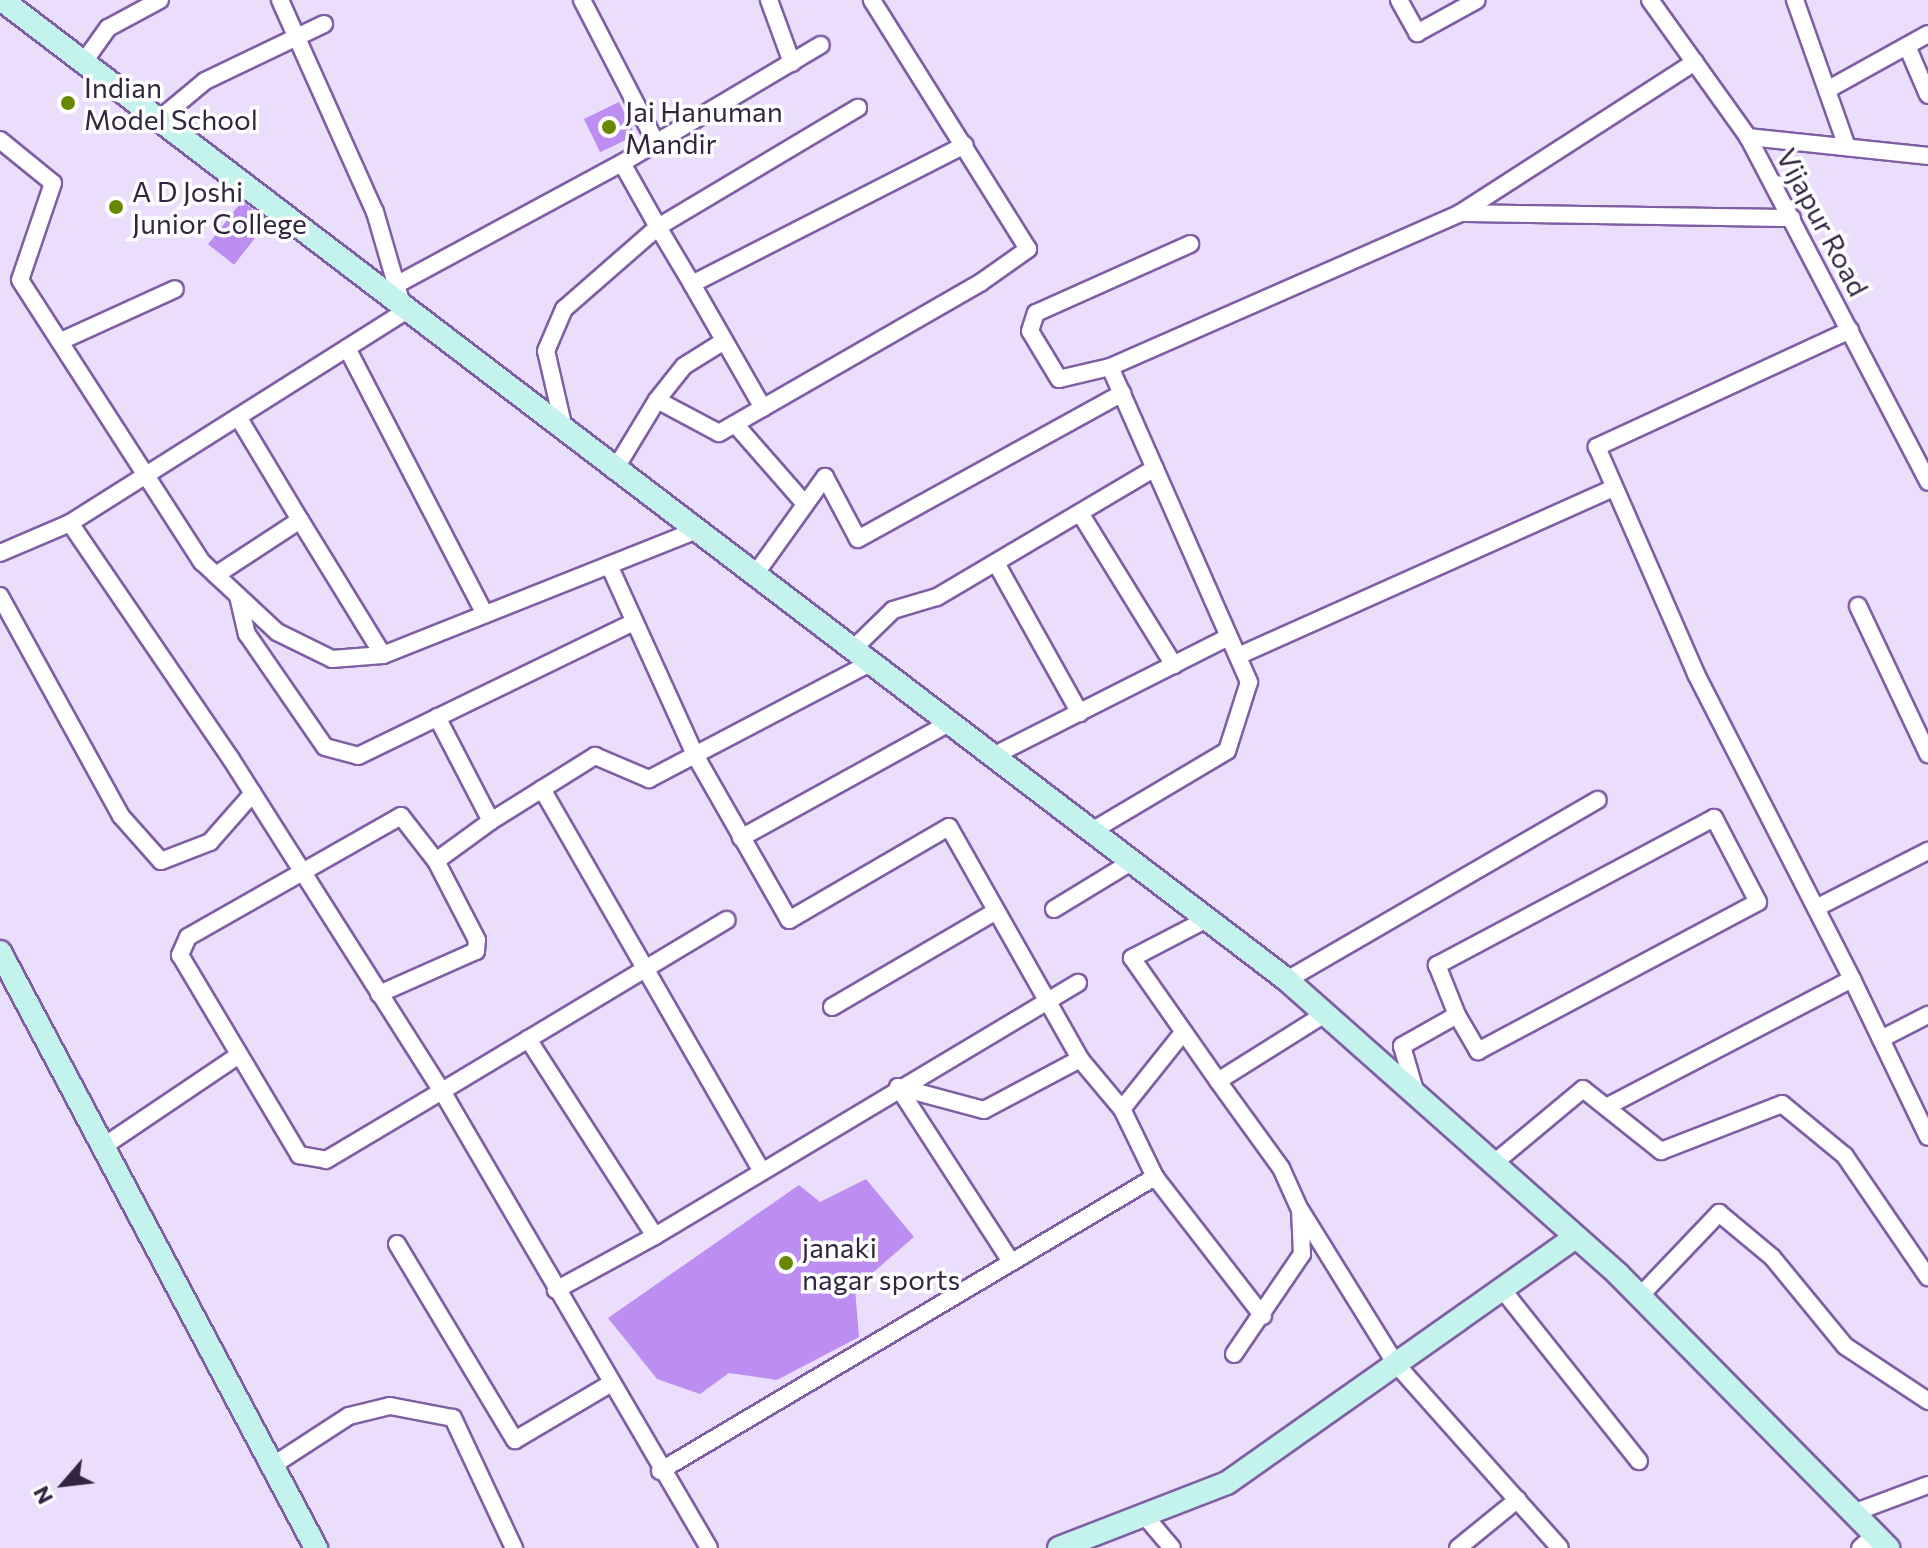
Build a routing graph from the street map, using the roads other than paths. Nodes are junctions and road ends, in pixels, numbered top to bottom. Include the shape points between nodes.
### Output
1 (2, 0) edge
2 (160, 0) edge
3 (280, 0) edge
4 (582, 0) edge
5 (769, 0) edge
6 (872, 0) edge
7 (1399, 0) edge
8 (1477, 0) edge
9 (1650, 0) edge
10 (1795, 0) edge
11 (324, 24) dead end
12 (1928, 34) edge
13 (297, 38) junction
14 (821, 45) dead end
15 (1907, 46) junction
16 (1695, 62) junction
17 (83, 63) junction
18 (792, 63) junction
19 (1827, 90) junction
20 (1928, 95) edge
21 (858, 108) dead end
22 (157, 121) junction
23 (1748, 137) junction
24 (0, 140) edge
25 (656, 143) junction
26 (965, 145) junction
27 (1847, 147) junction
28 (1928, 156) edge
29 (622, 163) junction
30 (1460, 213) junction
31 (1792, 218) junction
32 (658, 227) junction
33 (1190, 244) dead end
34 (692, 284) junction
35 (396, 285) junction
36 (175, 289) dead end
37 (404, 312) junction
38 (1850, 330) junction
39 (61, 341) junction
40 (724, 341) junction
41 (347, 348) junction
42 (1110, 367) junction
43 (1122, 393) junction
44 (657, 400) junction
45 (763, 408) junction
46 (238, 417) junction
47 (735, 424) junction
48 (565, 434) junction
49 (1155, 468) junction
50 (614, 471) junction
51 (149, 473) junction
52 (1928, 482) edge
53 (1614, 488) junction
54 (805, 504) junction
55 (1080, 513) junction
56 (300, 520) junction
57 (70, 523) junction
58 (695, 531) junction
59 (0, 553) edge
60 (996, 563) junction
61 (609, 565) junction
62 (216, 575) junction
63 (754, 576) junction
64 (0, 596) edge
65 (238, 596) junction
66 (1858, 606) dead end
67 (485, 614) junction
68 (634, 622) junction
69 (1229, 637) junction
70 (383, 655) junction
71 (861, 656) junction
72 (1238, 656) junction
73 (1174, 665) junction
74 (1080, 713) junction
75 (437, 717) junction
76 (949, 723) junction
77 (1928, 754) edge
78 (695, 755) junction
79 (993, 756) junction
80 (542, 789) junction
81 (253, 793) junction
82 (1598, 800) dead end
83 (491, 821) junction
84 (1092, 831) junction
85 (741, 838) junction
86 (1928, 851) edge
87 (436, 861) junction
88 (1133, 861) junction
89 (302, 871) junction
90 (1816, 908) junction
91 (1054, 909) dead end
92 (996, 911) junction
93 (1209, 918) junction
94 (727, 920) dead end
95 (0, 954) edge
96 (643, 969) junction
97 (1852, 979) junction
98 (1287, 980) junction
99 (1078, 983) dead end
100 (379, 994) junction
101 (1048, 1001) junction
102 (832, 1007) dead end
103 (1325, 1014) junction
104 (1457, 1015) junction
105 (1928, 1015) edge
106 (1181, 1035) junction
107 (528, 1039) junction
108 (1881, 1039) junction
109 (239, 1055) junction
110 (1080, 1059) junction
111 (1218, 1081) junction
112 (898, 1087) junction
113 (442, 1091) junction
114 (1928, 1094) edge
115 (1416, 1095) junction
116 (1911, 1102) junction
117 (1606, 1107) junction
118 (1122, 1109) junction
119 (1928, 1137) edge
120 (104, 1146) junction
121 (1493, 1164) junction
122 (762, 1171) junction
123 (1155, 1177) junction
124 (1300, 1210) junction
125 (655, 1236) junction
126 (1576, 1237) junction
127 (397, 1244) dead end
128 (1011, 1262) junction
129 (1928, 1277) edge
130 (1502, 1289) junction
131 (556, 1290) junction
132 (1640, 1296) junction
133 (1263, 1316) junction
134 (1234, 1354) dead end
135 (1396, 1364) junction
136 (610, 1384) junction
137 (1928, 1401) edge
138 (1639, 1461) dead end
139 (275, 1464) junction
140 (660, 1471) junction
141 (1928, 1485) edge
142 (1518, 1499) junction
143 (1853, 1513) junction
144 (1144, 1515) junction
145 (1874, 1544) edge
146 (316, 1548) edge
147 (514, 1548) edge
148 (709, 1548) edge
149 (1059, 1548) edge
150 (1172, 1548) edge
151 (1458, 1548) edge
152 (1560, 1548) edge

1 - 17 street
2 - 17 street via 108,28
3 - 13 street
4 - 25 street
5 - 18 street
6 - 26 street
7 - 8 street via 1417,33
9 - 16 street, Vijapur Road
10 - 19 street
11 - 13 street
12 - 15 street
13 - 22 street via 205,81
13 - 35 street via 375,212
14 - 18 street
15 - 19 street
15 - 20 street
16 - 23 street, Vijapur Road
16 - 30 street
17 - 22 street
18 - 25 street
19 - 27 street
21 - 32 street
22 - 37 street
23 - 27 street
23 - 31 street, Vijapur Road
24 - 39 street via 53,183 20,280
25 - 29 street
26 - 34 street
26 - 45 street via 1028,249 980,283
27 - 28 street
29 - 32 street
29 - 35 street
30 - 31 street
30 - 42 street
31 - 38 street, Vijapur Road
32 - 34 street
32 - 48 street via 564,309 546,351
33 - 42 street via 1036,313 1030,331 1059,379
34 - 40 street
35 - 37 street
36 - 39 street
37 - 41 street
37 - 48 street
38 - 52 street, Vijapur Road
38 - 53 street via 1597,447
39 - 51 street
40 - 44 street via 684,366
40 - 45 street
41 - 46 street
41 - 67 street
42 - 43 street
43 - 49 street
43 - 54 street via 858,539 825,477
44 - 47 street via 719,433
44 - 50 street
45 - 47 street
46 - 51 street
46 - 56 street
47 - 54 street
48 - 50 street
49 - 55 street
49 - 69 street
50 - 58 street
51 - 57 street
51 - 62 street
53 - 72 street
53 - 90 street via 1696,674
54 - 63 street
55 - 60 street
55 - 73 street
56 - 62 street
56 - 70 street
57 - 59 street
57 - 81 street
58 - 61 street
58 - 63 street
60 - 71 street via 937,597 893,610
60 - 74 street
61 - 67 street
61 - 68 street
62 - 65 street
63 - 71 street
64 - 81 street via 121,816 161,861 210,842
65 - 70 street via 277,632 332,659
65 - 75 street via 247,634 325,747 358,756
66 - 77 street
67 - 70 street
68 - 75 street
68 - 78 street
69 - 72 street
69 - 73 street
71 - 76 street
71 - 78 street
72 - 84 street via 1249,682 1227,751
73 - 74 street
74 - 79 street
75 - 83 street
76 - 79 street
76 - 85 street
78 - 80 street via 649,779 595,756
78 - 85 street
79 - 84 street
80 - 83 street
80 - 96 street
81 - 89 street
82 - 98 street
83 - 87 street
84 - 88 street
85 - 92 street via 789,920 949,827
86 - 90 street
87 - 89 street via 401,816
87 - 100 street via 477,940 476,951
88 - 91 street
88 - 93 street
89 - 100 street
89 - 109 street via 179,945
90 - 97 street
92 - 101 street
92 - 102 street
93 - 98 street
93 - 106 street via 1132,958
94 - 96 street
95 - 120 street
96 - 107 street
96 - 122 street
97 - 108 street
97 - 117 street
98 - 103 street
99 - 101 street
100 - 113 street
101 - 110 street
101 - 112 street
103 - 111 street
103 - 115 street
104 - 104 street via 1478,1051 1758,902 1714,818 1437,965
104 - 115 street via 1402,1046
105 - 108 street
106 - 111 street
106 - 118 street
107 - 113 street
107 - 125 street
108 - 116 street
109 - 113 street via 299,1155 313,1162
109 - 120 street
110 - 112 street via 984,1110
110 - 118 street
111 - 124 street via 1281,1168
112 - 122 street
112 - 128 street
113 - 131 street
114 - 116 street
115 - 121 street
116 - 119 street
117 - 121 street via 1583,1089
117 - 129 street via 1661,1151 1782,1104 1845,1156
118 - 123 street
120 - 139 street
121 - 126 street
122 - 125 street
123 - 128 street
123 - 133 street
124 - 133 street via 1302,1254
124 - 135 street
125 - 131 street
126 - 130 street
126 - 132 street
127 - 136 street via 515,1440
128 - 140 street
130 - 135 street
130 - 138 street
131 - 136 street
132 - 137 street via 1719,1213 1772,1257 1845,1346
132 - 143 street
133 - 134 street
135 - 142 street
135 - 144 street via 1227,1483
136 - 140 street
139 - 146 street
139 - 147 street via 349,1416 376,1409 390,1406 453,1418
140 - 148 street
141 - 143 street
142 - 151 street
142 - 152 street
143 - 145 street
144 - 149 street
144 - 150 street

